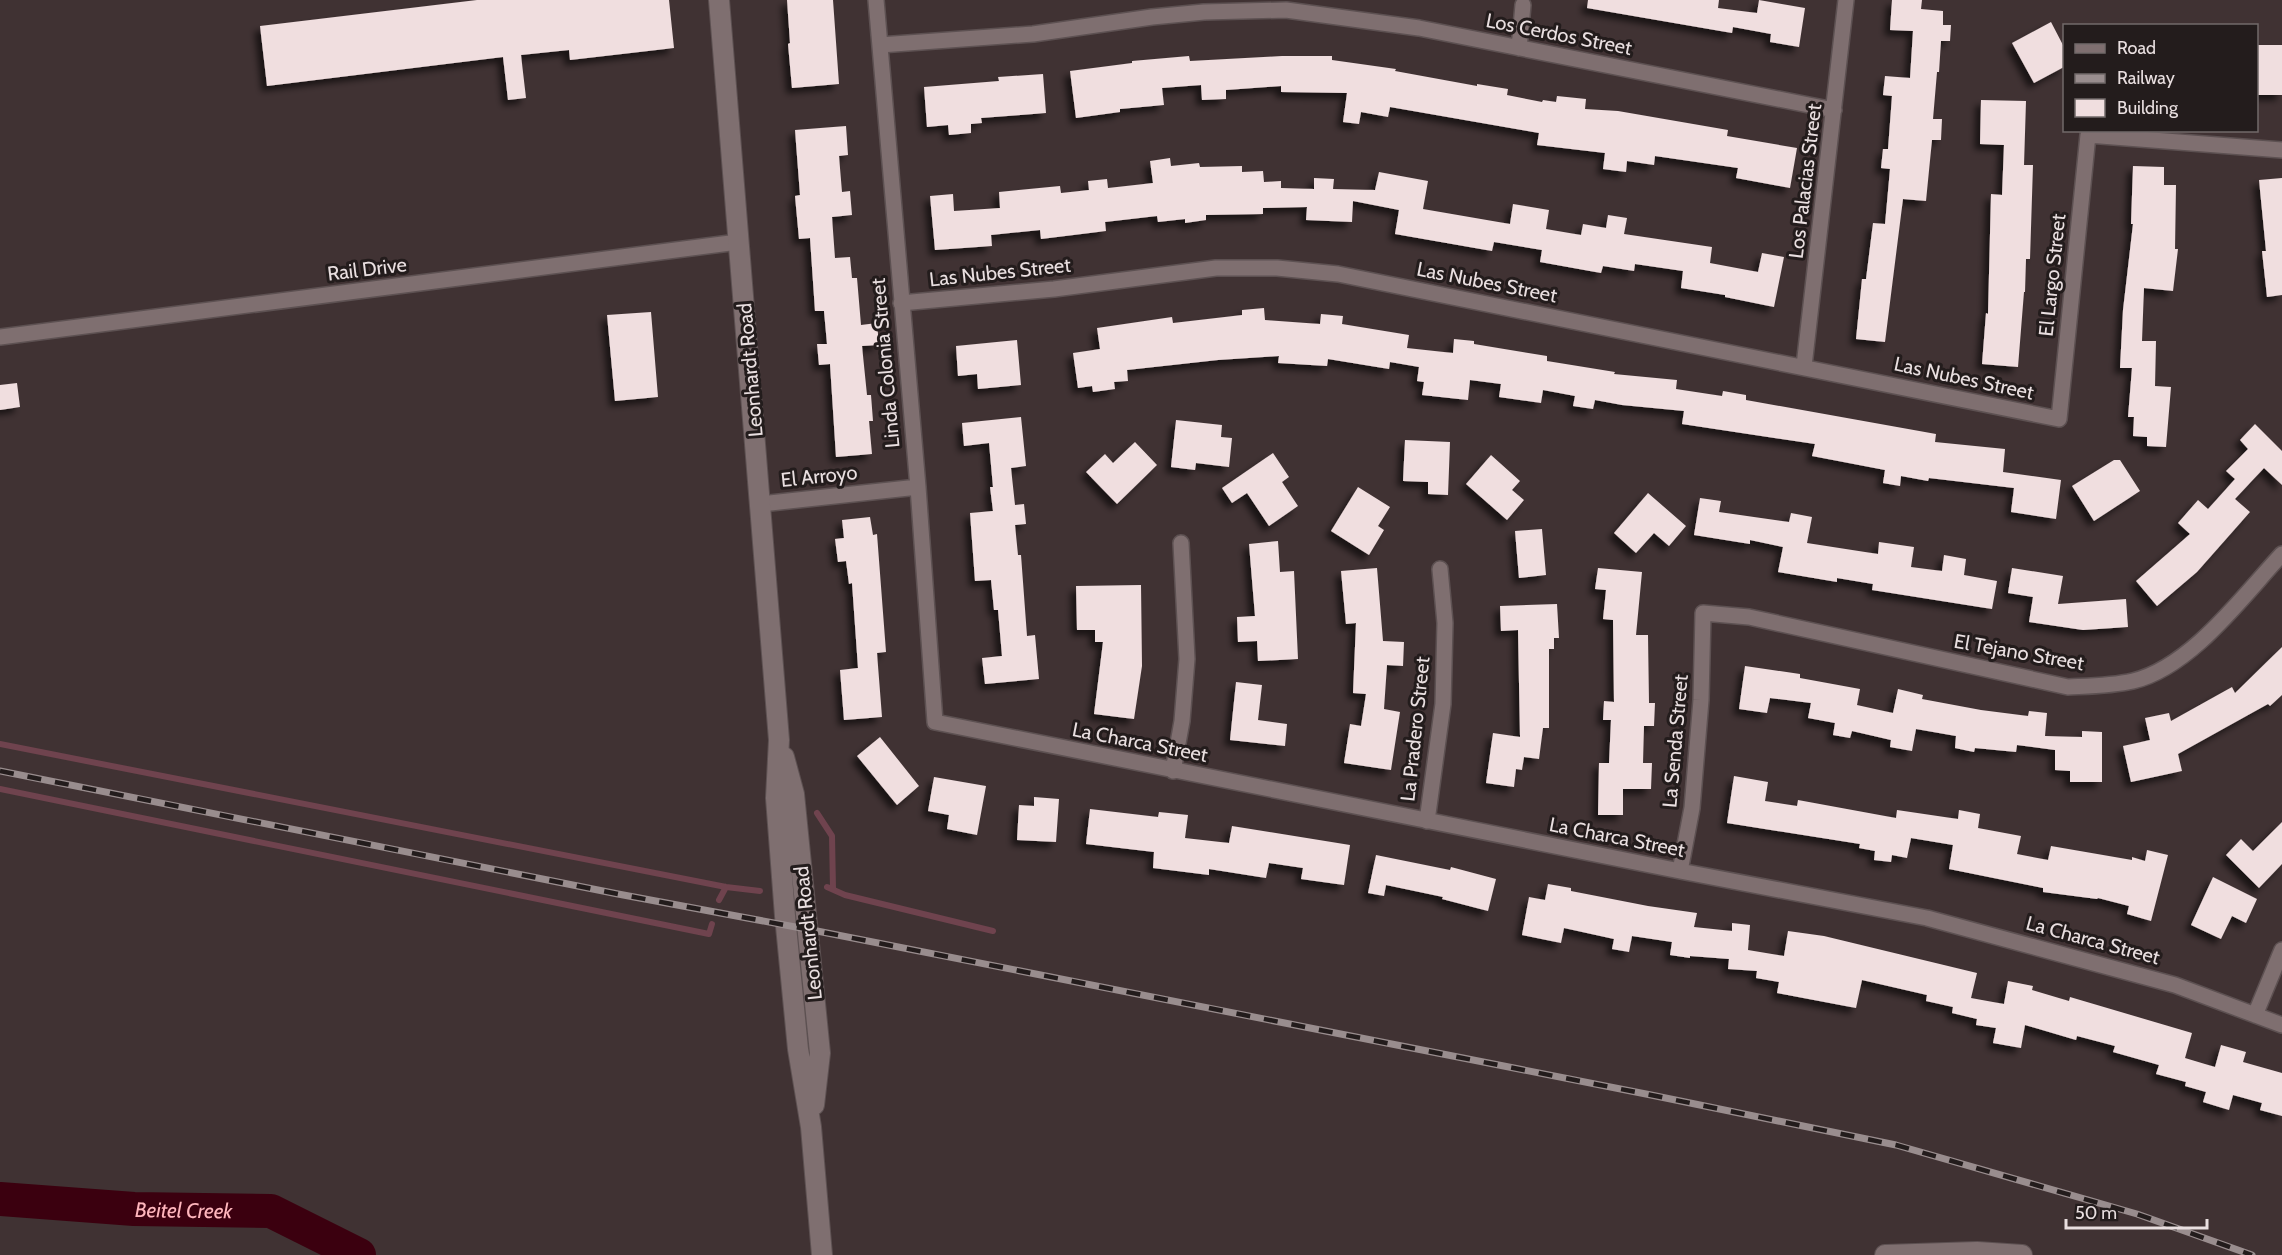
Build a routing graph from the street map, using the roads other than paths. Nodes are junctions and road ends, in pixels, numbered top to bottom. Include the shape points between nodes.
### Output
1 (719, 0) edge
2 (876, 0) edge
3 (1846, 0) edge
4 (1255, 5) edge
5 (1523, 5) dead end
6 (880, 45) junction
7 (1519, 48) junction
8 (1834, 110) junction
9 (2282, 150) edge
10 (738, 242) junction
11 (901, 303) junction
12 (0, 337) edge
13 (1804, 366) junction
14 (2059, 419) joint
15 (918, 487) junction
16 (761, 504) junction
17 (1181, 543) dead end
18 (2282, 554) edge
19 (1440, 569) dead end
20 (1703, 613) joint
21 (935, 722) joint
22 (1173, 771) junction
23 (1427, 821) junction
24 (1680, 871) junction
25 (2282, 950) edge
26 (2255, 1015) junction
27 (2282, 1025) edge
28 (822, 1255) edge
29 (1885, 1255) edge
30 (2022, 1255) edge

1 - 10 street, Leonhardt Road
2 - 6 street, Linda Colonia Street
3 - 8 street, Los Palacias Street
4 - 6 street, Los Cerdos Street via 1033,34
4 - 7 street, Los Cerdos Street via 1419,28
5 - 7 street
6 - 11 street, Linda Colonia Street
7 - 8 street, Los Cerdos Street
8 - 13 street, Los Palacias Street
9 - 14 street, El Largo Street via 2088,135
10 - 12 street, Rail Drive
10 - 16 street, Leonhardt Road
11 - 13 street, Las Nubes Street via 1216,268 1277,268 1338,274
11 - 15 street, Linda Colonia Street
13 - 14 street, Las Nubes Street
15 - 16 street, El Arroyo
15 - 21 street, Linda Colonia Street
16 - 28 street, Leonhardt Road via 779,740 776,798 785,916
17 - 22 street via 1187,659
18 - 20 street, El Tejano Street via 2188,653 2163,670 2134,681 2104,686 2068,687 1749,617
19 - 23 street, La Pradero Street via 1445,623 1443,704
20 - 24 street, La Senda Street via 1693,797
21 - 22 street, La Charca Street
22 - 23 street, La Charca Street
23 - 24 street, La Charca Street
24 - 26 street, La Charca Street via 1927,918 2175,985
25 - 26 street
26 - 27 street, La Charca Street
29 - 30 street

